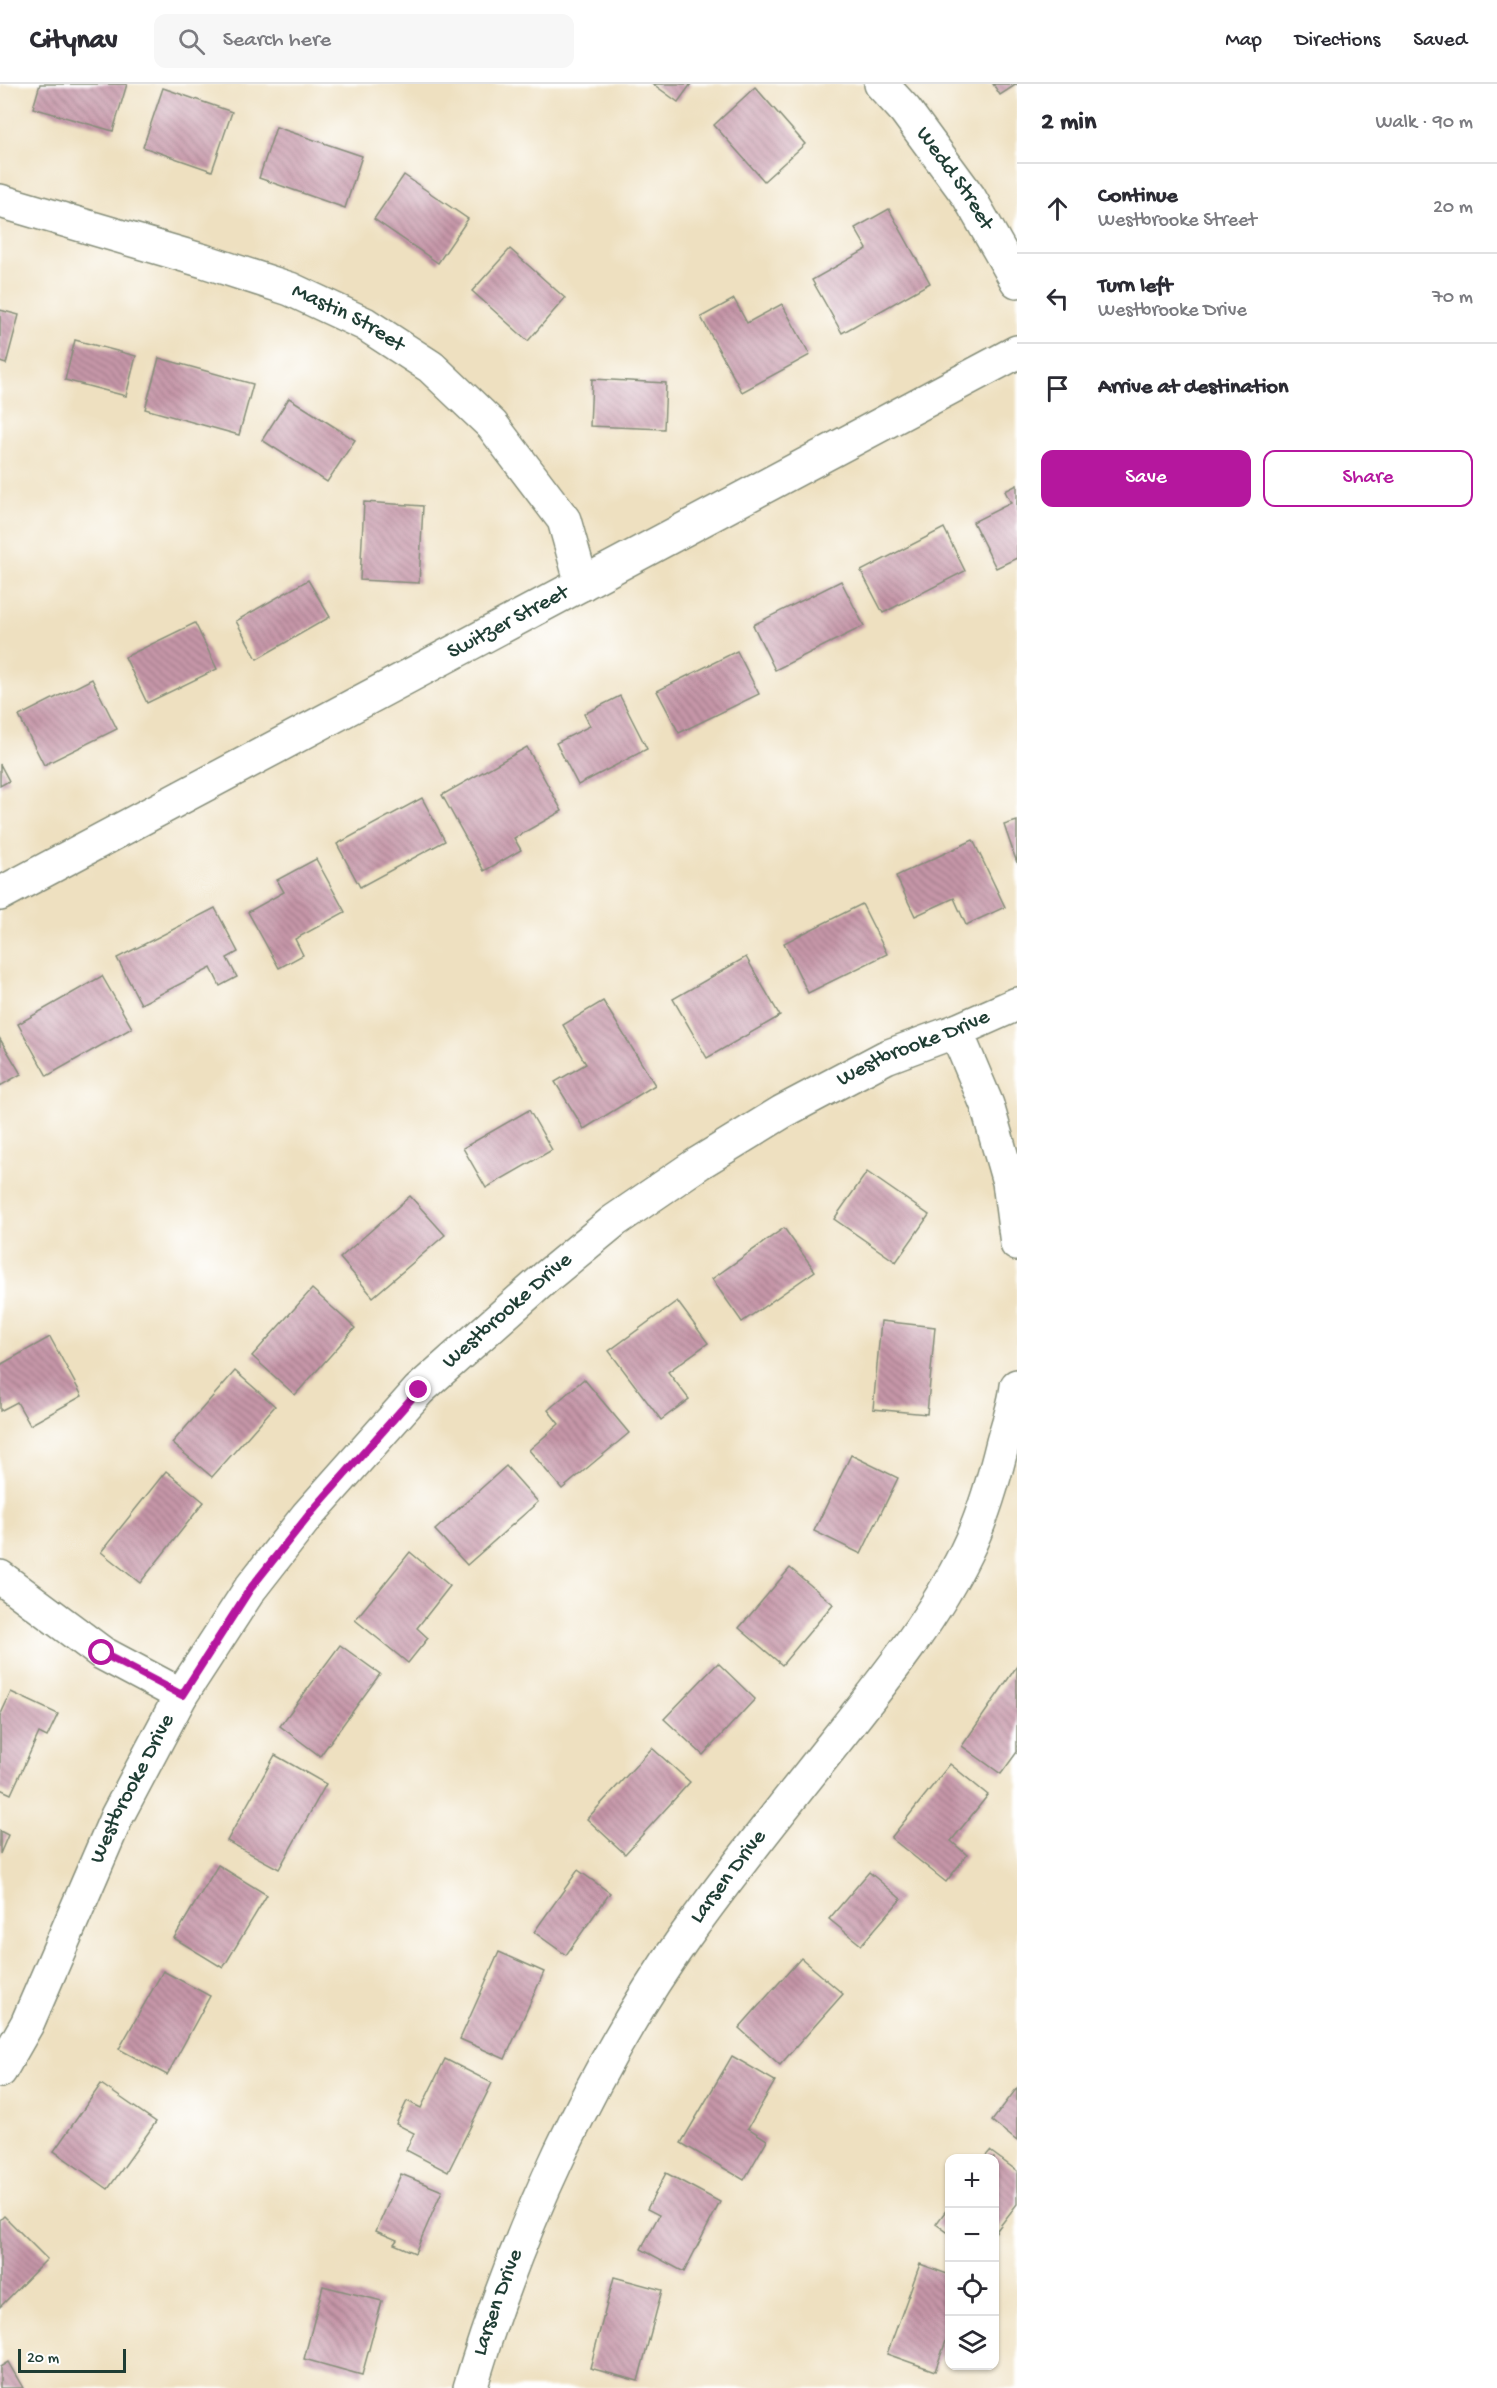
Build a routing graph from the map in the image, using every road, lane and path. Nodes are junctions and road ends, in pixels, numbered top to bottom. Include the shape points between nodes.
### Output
1 (881, 84) edge
2 (0, 201) edge
3 (1017, 281) edge
4 (1017, 352) edge
5 (582, 584) junction
6 (0, 894) edge
7 (1017, 1004) edge
8 (956, 1031) junction
9 (1017, 1244) edge
10 (1017, 1386) edge
11 (0, 1577) edge
12 (182, 1695) junction
13 (0, 2071) edge
14 (470, 2388) edge

1 - 3 street, Wedd Street via 969,196
2 - 5 street, Mastin Street via 290,289 365,324 431,367 492,425 564,520
4 - 5 street, Switzer Street
5 - 6 street, Switzer Street
7 - 8 street, Westbrooke Drive
8 - 9 street via 987,1105 1009,1182
8 - 12 street, Westbrooke Drive via 886,1057 782,1112 699,1162 614,1221 545,1278 419,1390 308,1516 250,1589
10 - 14 street, Larsen Drive via 994,1478 967,1551 894,1667 685,1936 626,2029 544,2192 506,2281
11 - 12 street via 102,1653
12 - 13 street, Westbrooke Drive via 113,1825 27,2024

